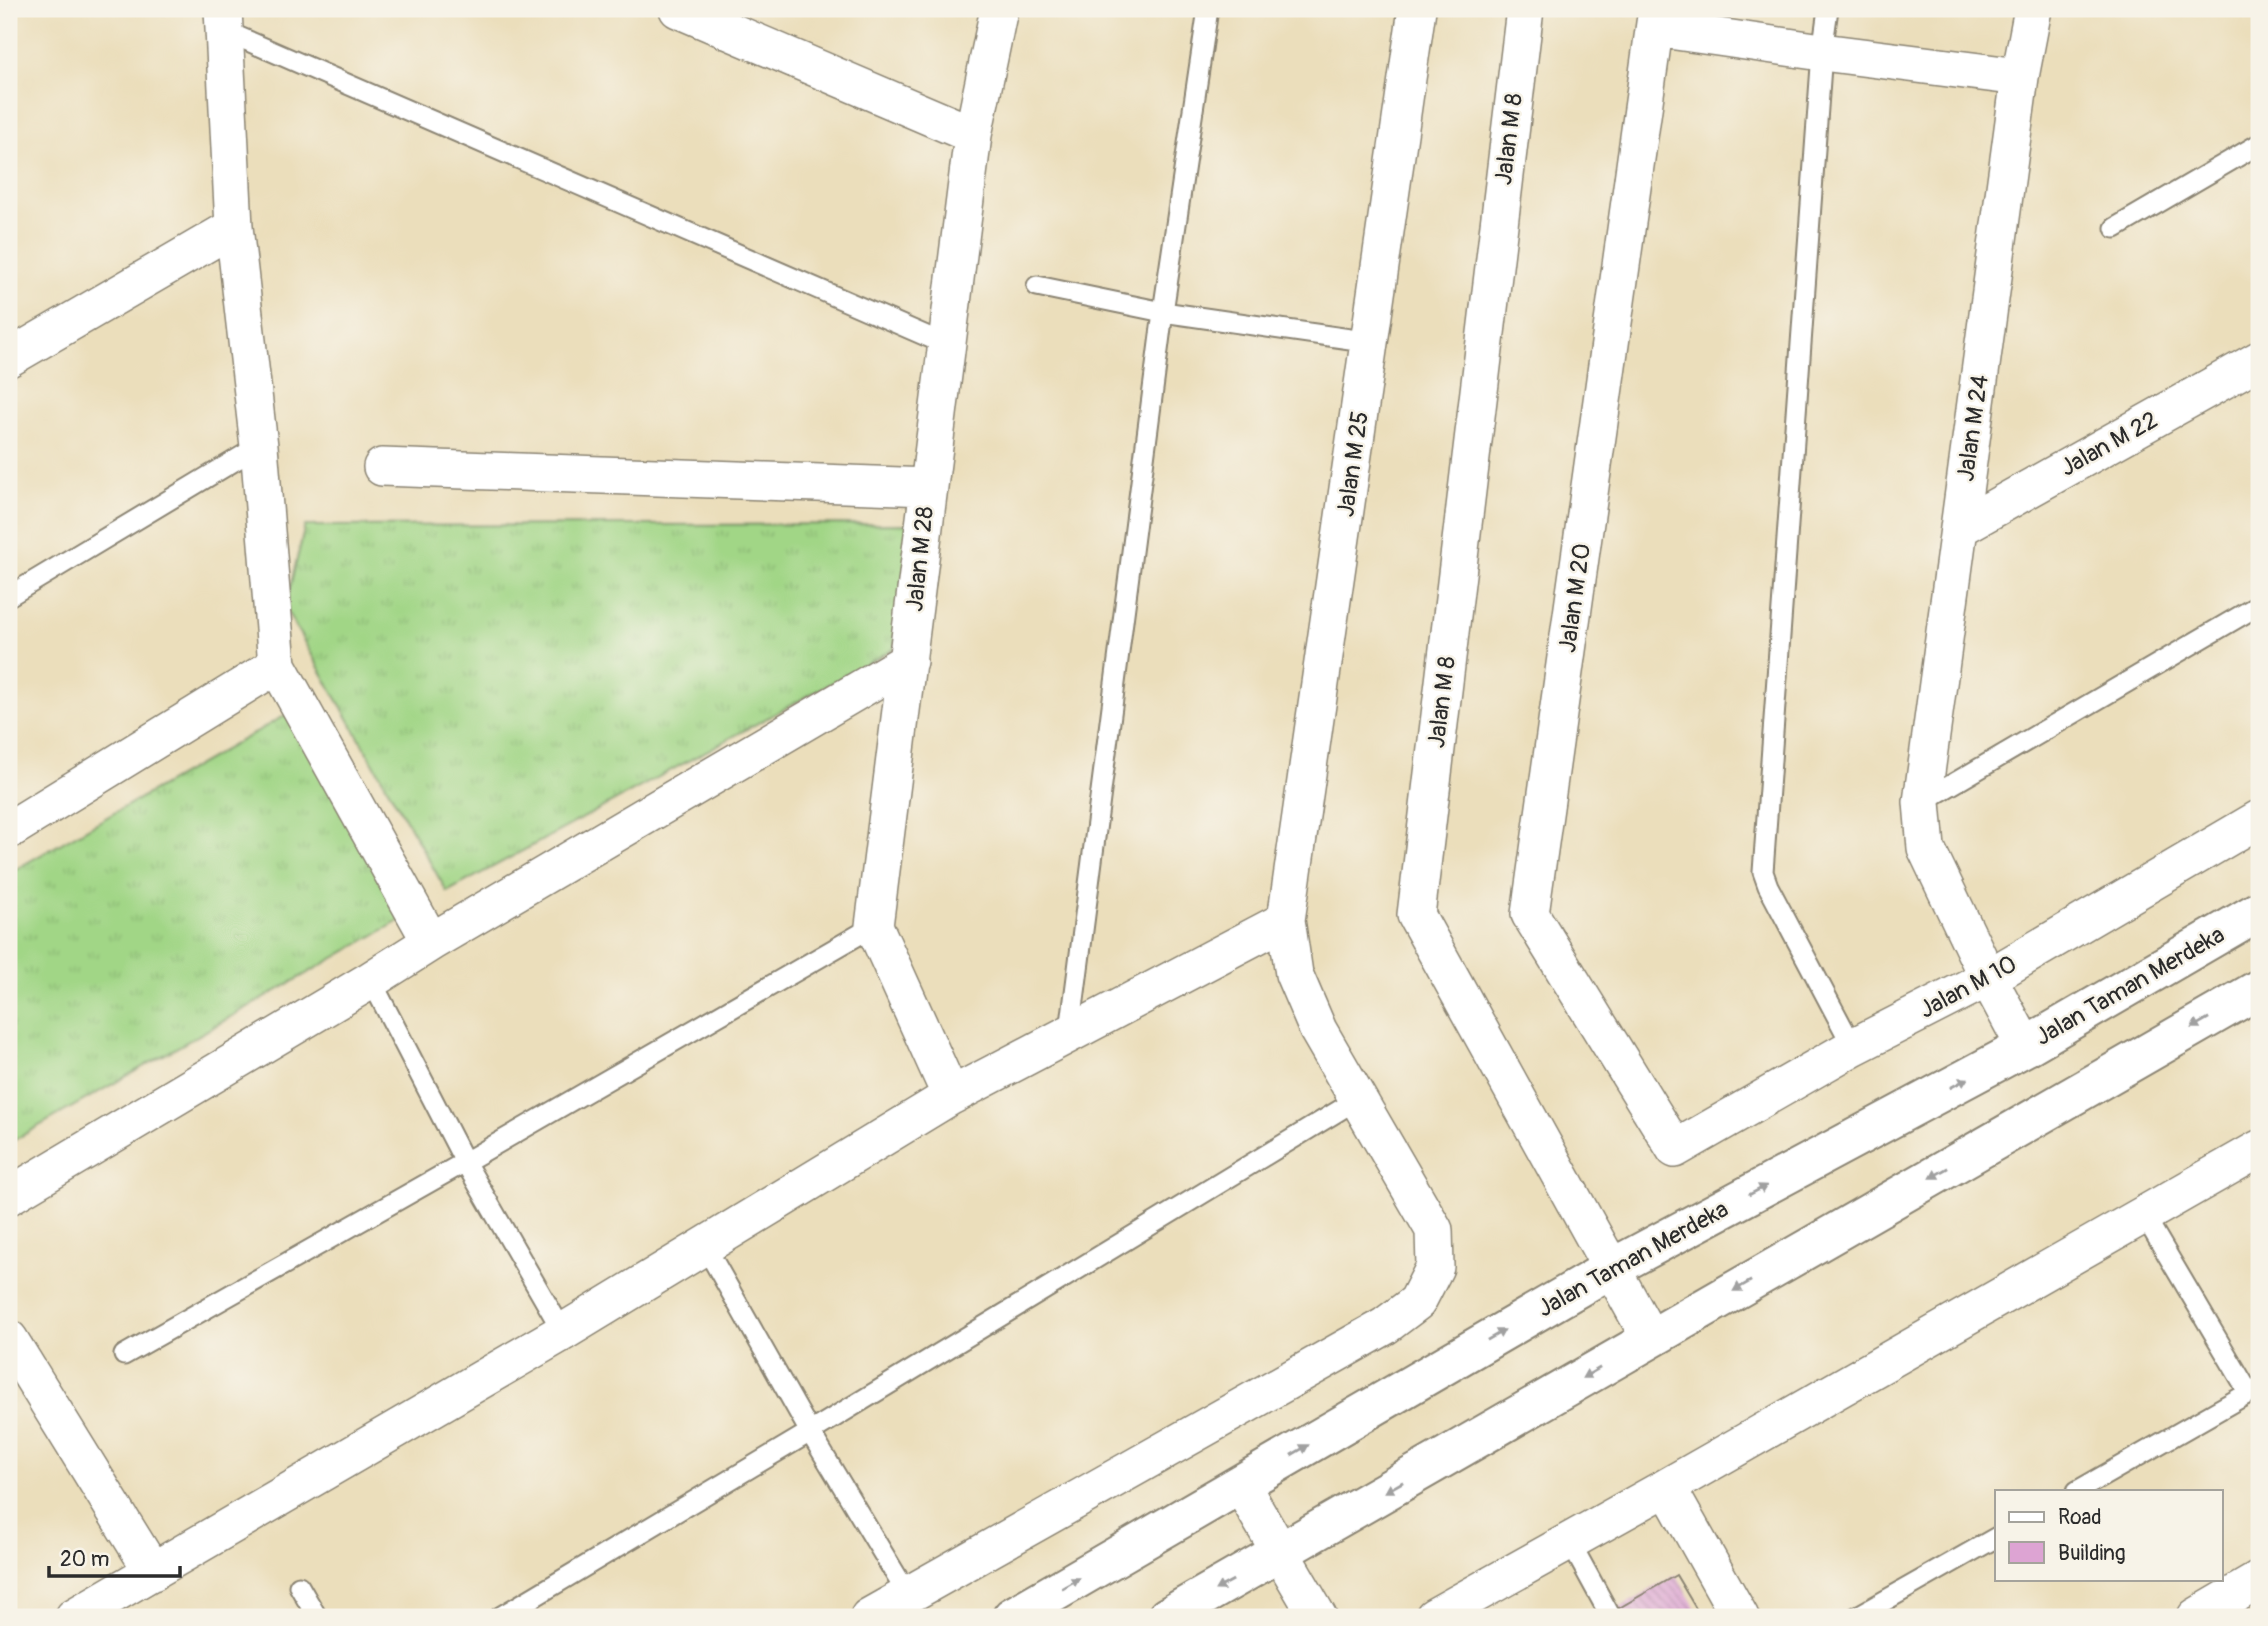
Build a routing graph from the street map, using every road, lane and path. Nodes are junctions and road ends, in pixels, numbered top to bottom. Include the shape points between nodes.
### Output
1 (678, 9) edge
2 (999, 9) edge
3 (1208, 9) edge
4 (1418, 9) edge
5 (1525, 9) edge
6 (1828, 9) edge
7 (2039, 13) edge
8 (1656, 18) edge
9 (223, 20) edge
10 (1822, 52) junction
11 (2021, 77) junction
12 (973, 135) junction
13 (2259, 144) edge
14 (234, 227) junction
15 (2115, 228) dead end
16 (1037, 286) dead end
17 (1163, 312) junction
18 (1371, 342) junction
19 (947, 345) junction
20 (9, 358) edge
21 (2259, 360) edge
22 (259, 446) junction
23 (382, 467) dead end
24 (928, 487) junction
25 (1959, 528) junction
26 (9, 596) edge
27 (2259, 605) edge
28 (908, 661) junction
29 (277, 665) junction
30 (1922, 802) junction
31 (2259, 819) edge
32 (9, 830) edge
33 (2259, 911) edge
34 (1286, 920) junction
35 (874, 926) junction
36 (431, 942) junction
37 (1988, 978) junction
38 (371, 980) junction
39 (2259, 989) edge
40 (1070, 1031) junction
41 (1853, 1047) junction
42 (2025, 1047) junction
43 (951, 1096) junction
44 (1358, 1099) junction
45 (1675, 1149) joint
46 (2259, 1149) edge
47 (465, 1162) junction
48 (9, 1196) edge
49 (2144, 1215) junction
50 (705, 1246) junction
51 (1612, 1268) junction
52 (562, 1332) junction
53 (1650, 1338) junction
54 (9, 1339) edge
55 (124, 1355) dead end
56 (2254, 1390) edge
57 (810, 1432) junction
58 (1241, 1485) junction
59 (1667, 1487) junction
60 (2079, 1490) edge
61 (1995, 1538) edge
62 (1570, 1542) junction
63 (1281, 1553) junction
64 (153, 1572) junction
65 (2259, 1580) edge
66 (299, 1586) dead end
67 (908, 1595) junction
68 (74, 1617) edge
69 (317, 1617) edge
70 (500, 1617) edge
71 (869, 1617) edge
72 (1012, 1617) edge
73 (1167, 1617) edge
74 (1318, 1617) edge
75 (1434, 1617) edge
76 (1611, 1617) edge
77 (1740, 1617) edge
78 (1856, 1617) edge
79 (2196, 1617) edge

1 - 12 street
2 - 12 street, Jalan M 28
3 - 17 lane
4 - 18 street, Jalan M 25
5 - 51 street, Jalan M 8 via 1416,915
6 - 10 lane
7 - 11 street, Jalan M 24
8 - 10 street
8 - 45 street, Jalan M 20 via 1531,914
9 - 14 street
9 - 19 lane
10 - 11 street
10 - 41 lane via 1763,872
11 - 25 street, Jalan M 24
12 - 19 street, Jalan M 28
13 - 15 lane
14 - 20 street
14 - 22 street
16 - 17 lane
17 - 18 lane
17 - 40 lane
18 - 34 street, Jalan M 25
19 - 24 street, Jalan M 28
21 - 25 street, Jalan M 22
22 - 26 lane
22 - 29 street
23 - 24 street
24 - 28 street, Jalan M 28
25 - 30 street, Jalan M 24
27 - 30 lane
28 - 35 street, Jalan M 28
28 - 36 street
29 - 32 street
29 - 36 street
30 - 37 street, Jalan M 24 via 1926,848
31 - 37 street, Jalan M 10
33 - 42 main road, Jalan Taman Merdeka
34 - 40 street
34 - 44 street, Jalan M 25 via 1294,974 1318,1030
35 - 43 street
35 - 47 lane
36 - 38 street
37 - 41 street, Jalan M 10
37 - 42 street
38 - 47 lane
38 - 48 street
39 -> 53 main road
40 - 43 street
41 - 45 street, Jalan M 10
51 -> 42 main road, Jalan Taman Merdeka
43 - 50 street
44 - 57 lane
44 - 67 street, Jalan M 25 via 1434,1230 1435,1267 1417,1302 1385,1326
46 - 49 street
47 - 52 lane
47 - 55 lane
49 - 56 lane
49 - 59 street
50 - 52 street
50 - 57 lane
51 - 53 street, Jalan M 8
58 -> 51 main road, Jalan Taman Merdeka
52 - 64 street
53 -> 63 main road
54 - 64 street
56 - 60 lane
57 - 67 lane
57 - 70 lane
58 - 63 street
72 -> 58 main road, Jalan Taman Merdeka
59 - 62 street
59 - 77 street
61 - 78 lane
62 - 75 street
62 - 76 lane
63 -> 73 main road
63 - 74 street
64 - 68 street
65 - 79 street
66 - 69 lane
67 - 71 street, Jalan M 25

